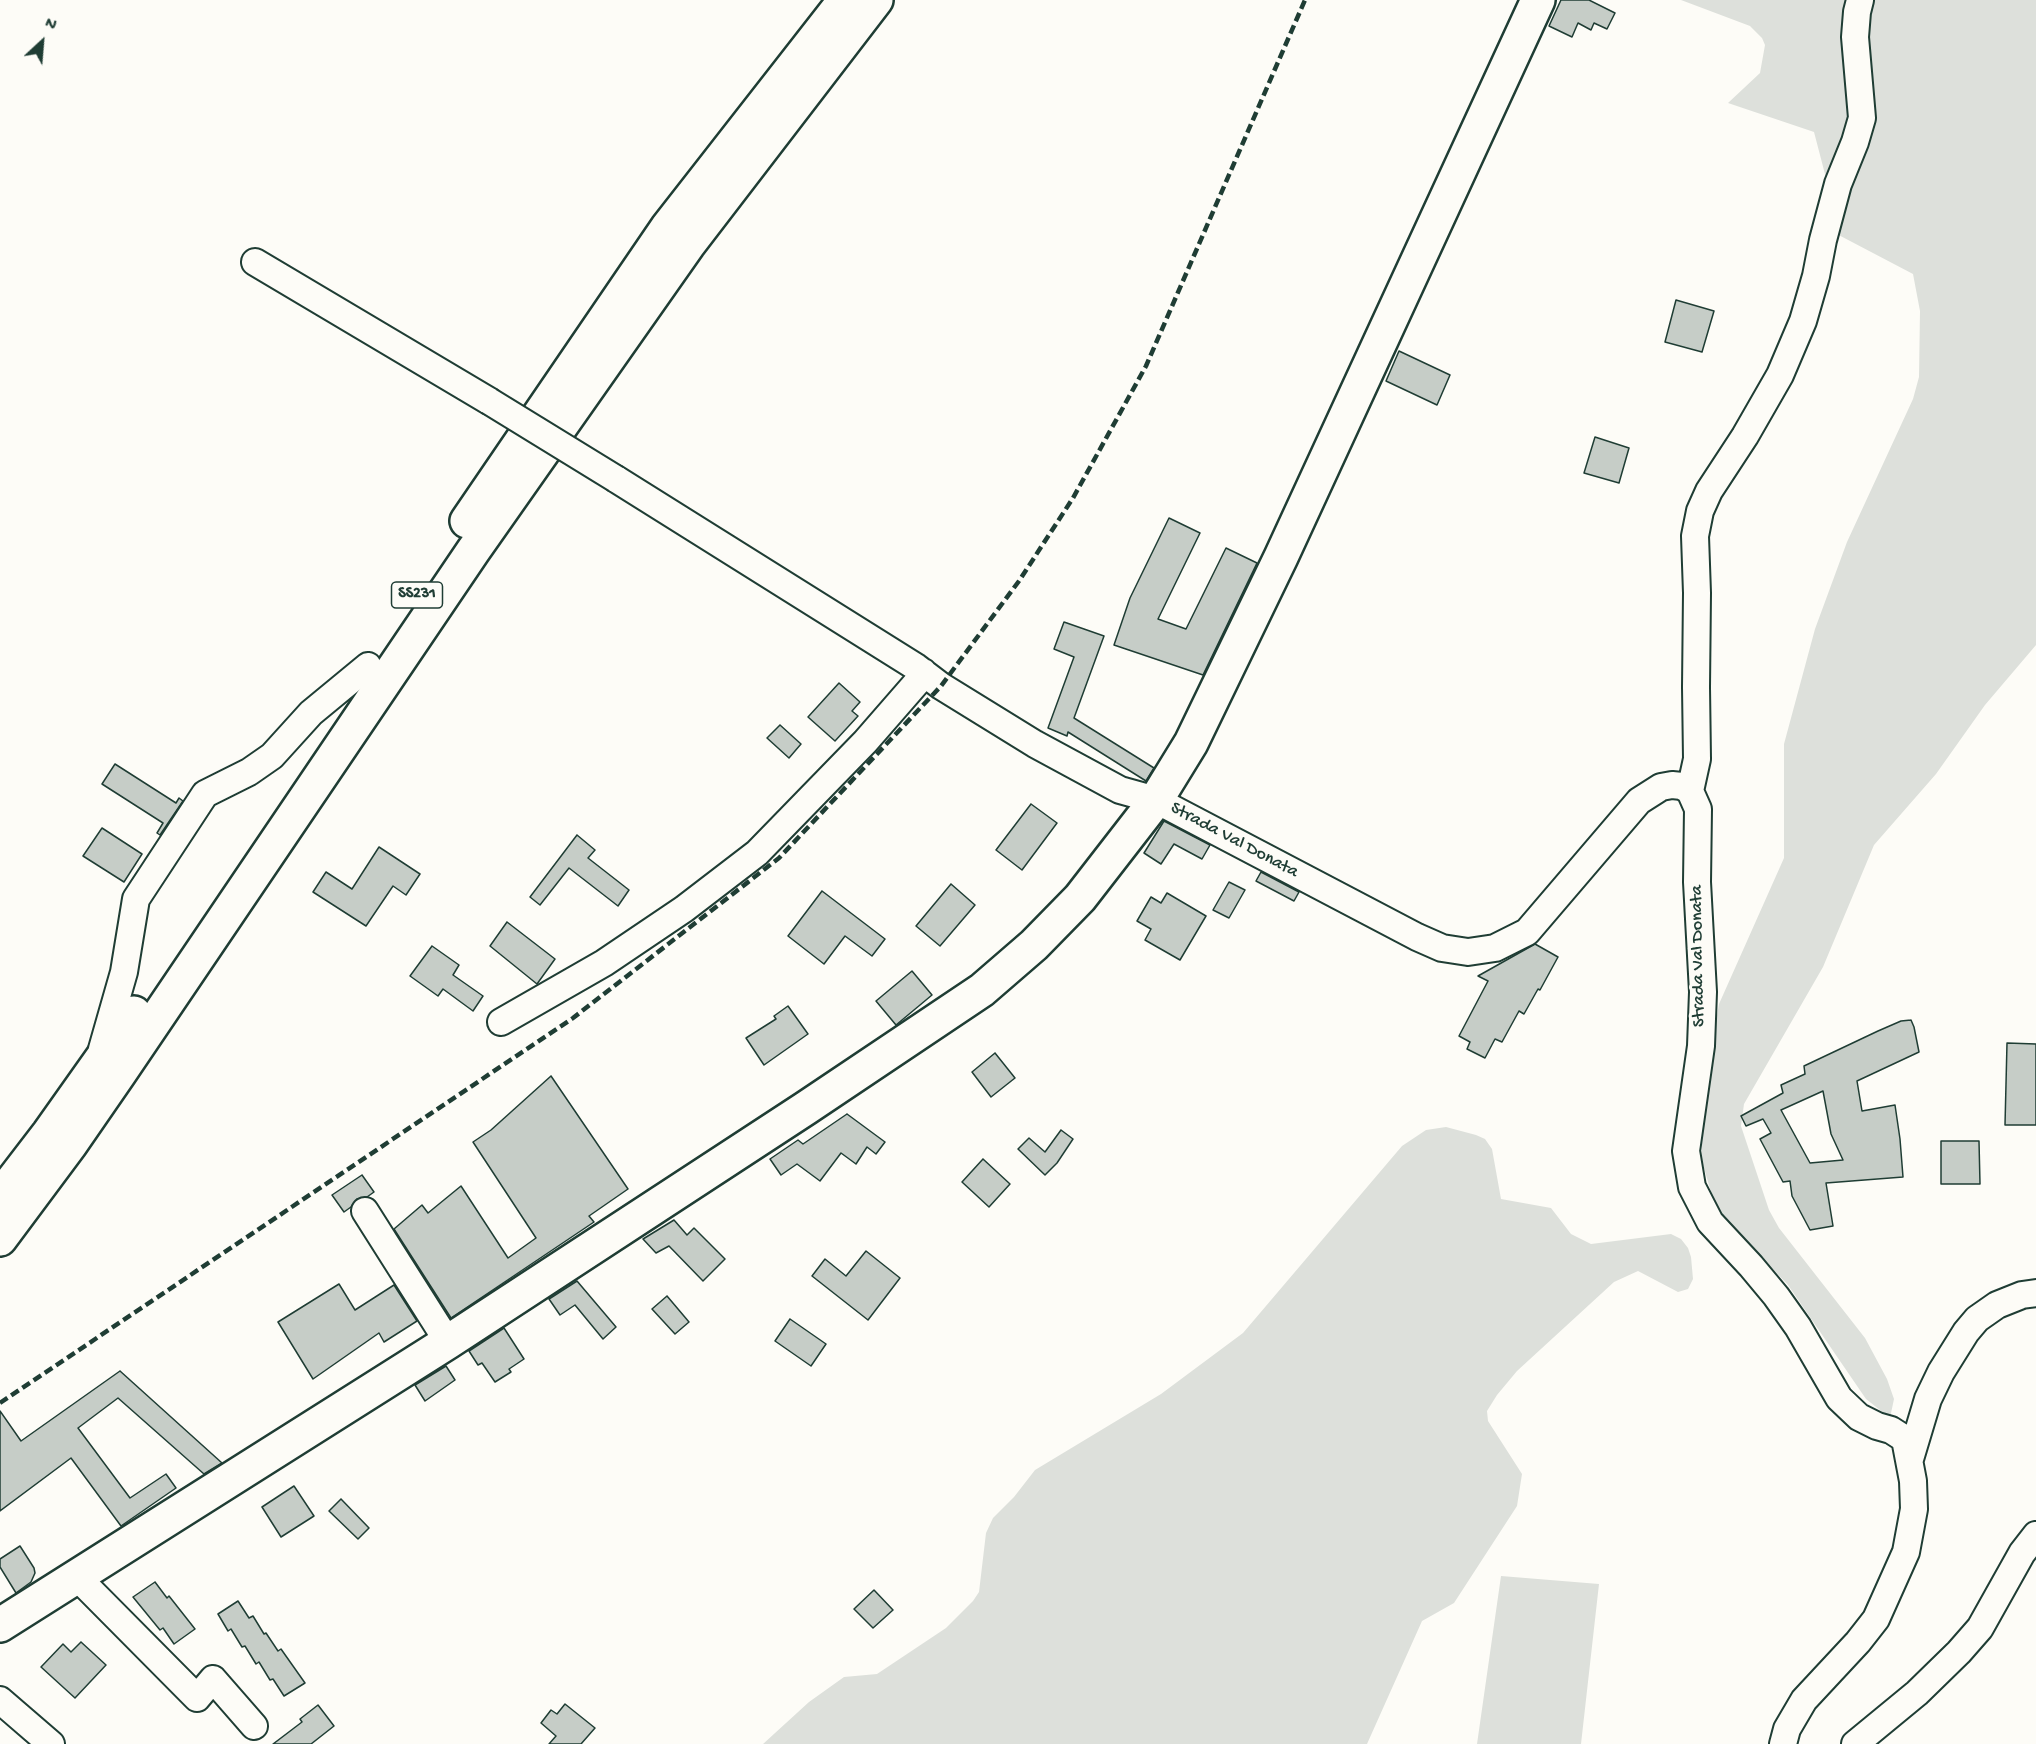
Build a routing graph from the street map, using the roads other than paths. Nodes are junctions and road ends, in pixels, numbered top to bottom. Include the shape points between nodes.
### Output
1 (844, 0) edge
2 (876, 0) edge
3 (1538, 0) edge
4 (1860, 0) edge
5 (255, 262) dead end
6 (368, 666) junction
7 (923, 672) junction
8 (1690, 791) junction
9 (1156, 800) junction
10 (501, 1022) dead end
11 (99, 1063) junction
12 (0, 1197) edge
13 (365, 1211) dead end
14 (0, 1239) edge
15 (2036, 1293) edge
16 (448, 1342) junction
17 (1910, 1460) junction
18 (2036, 1535) edge
19 (77, 1577) junction
20 (0, 1625) edge
21 (0, 1700) edge
22 (254, 1726) dead end
23 (51, 1744) edge
24 (1783, 1744) edge
25 (1855, 1744) edge

1 - 6 main road, SS231 via 667,228
2 - 14 main road, SS231 via 681,255 467,561 107,1092
3 - 9 main road via 1240,645 1191,743
4 - 8 street via 1855,37 1862,118 1838,184 1803,321 1780,375 1700,511 1695,536 1697,759
5 - 7 street, Strada Val Donata, bridge via 489,401
6 - 11 main road, SS231
6 - 11 street via 311,713 272,756 205,794 136,899 124,972
7 - 9 street, Strada Val Donata via 1035,744 1120,790
7 - 10 street via 865,742 757,853 604,963
8 - 9 street, Strada Val Donata via 1672,785 1649,793 1527,932 1495,948 1468,952 1442,948 1417,937
8 - 17 street, Strada Val Donata via 1698,809 1703,992 1701,1046 1686,1150 1692,1188 1710,1222 1776,1296 1839,1398 1859,1417 1905,1439
9 - 16 main road via 1080,898 982,990
11 - 12 main road, SS231
13 - 16 street
15 - 17 street via 1996,1305 1966,1332 1928,1399
16 - 19 main road
17 - 24 street, Strada Val Donata via 1914,1509 1906,1552 1892,1585 1876,1619 1804,1700
18 - 25 street via 1980,1628 1917,1693
19 - 20 main road
19 - 22 street via 197,1698 213,1679
21 - 23 street

